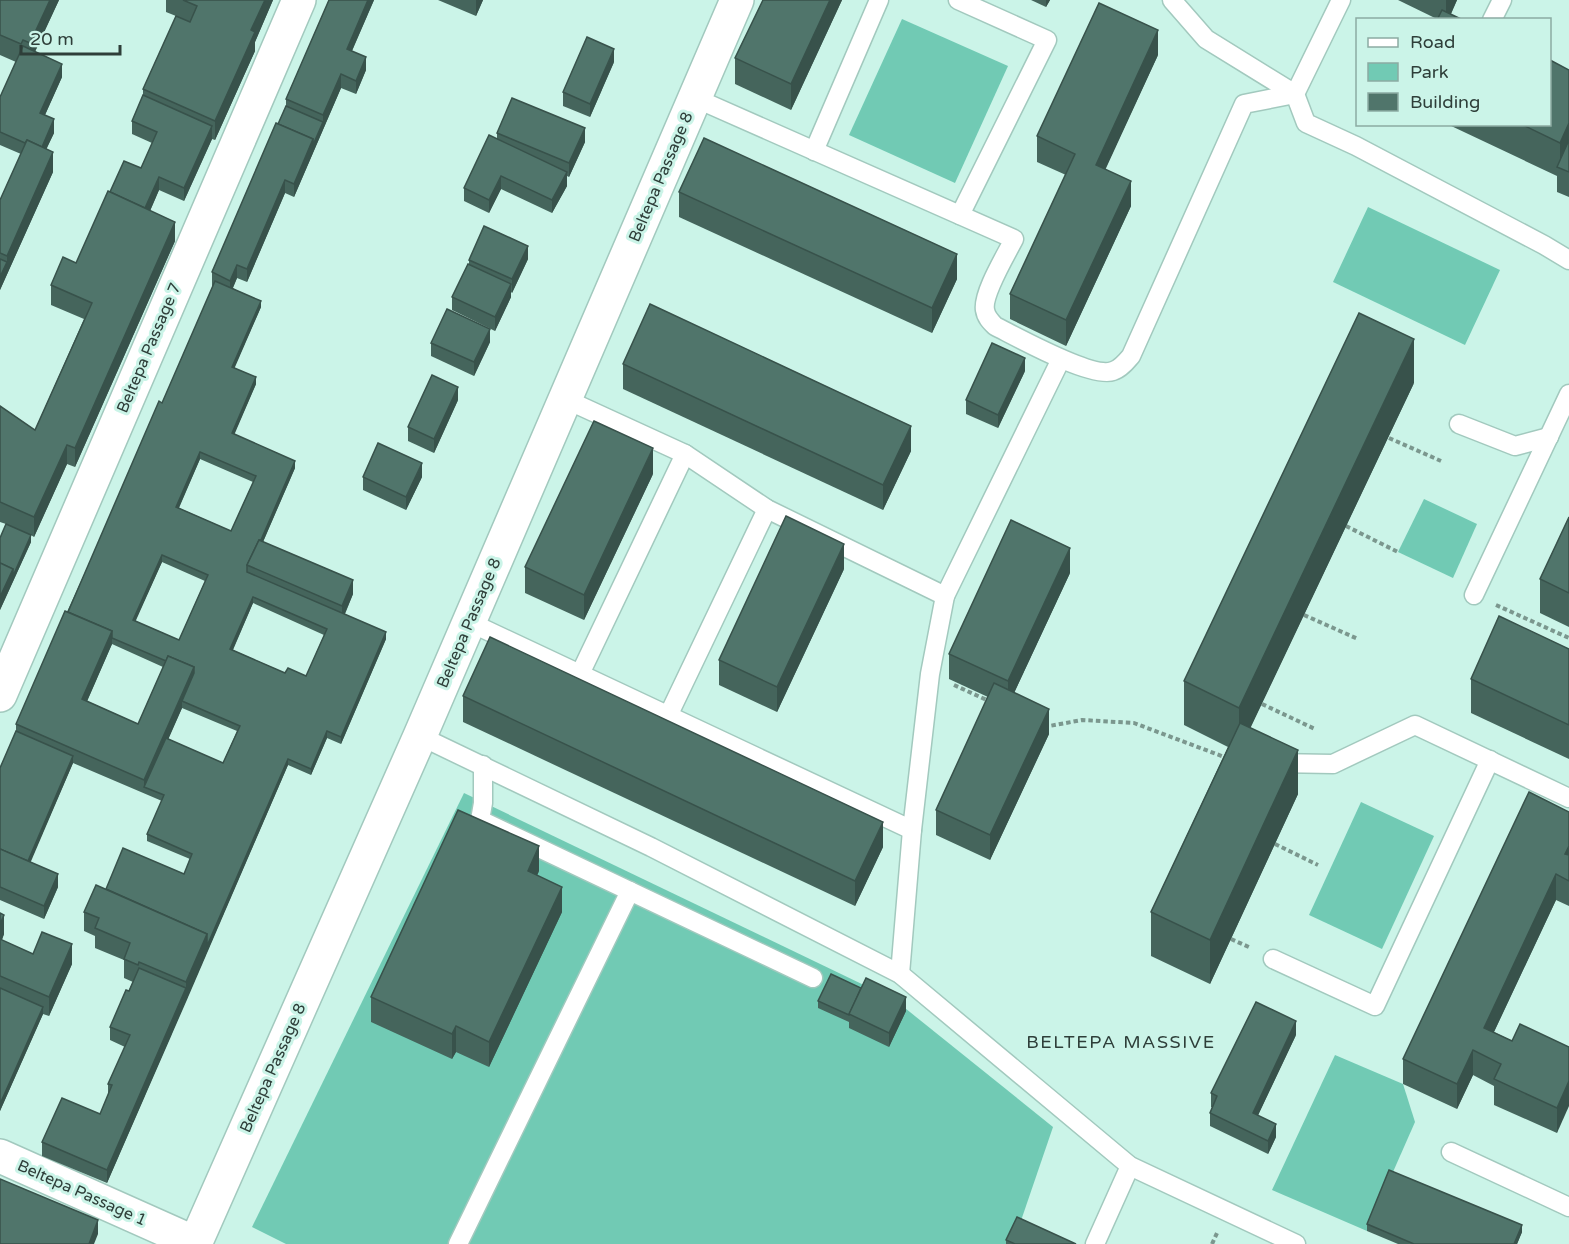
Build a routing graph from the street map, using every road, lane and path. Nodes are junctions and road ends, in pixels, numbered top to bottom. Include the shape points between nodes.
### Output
1 (299, 0) edge
2 (737, 0) edge
3 (879, 0) edge
4 (958, 0) edge
5 (1172, 0) edge
6 (1341, 0) edge
7 (1502, 0) edge
8 (1493, 18) edge
9 (1295, 94) junction
10 (695, 98) junction
11 (814, 151) junction
12 (960, 215) junction
13 (1569, 260) edge
14 (1061, 359) junction
15 (1569, 394) edge
16 (566, 399) junction
17 (1563, 420) edge
18 (1459, 424) dead end
19 (1549, 436) junction
20 (1389, 438) edge
21 (685, 454) junction
22 (1441, 461) dead end
23 (767, 509) junction
24 (1346, 526) edge
25 (1398, 552) dead end
26 (1474, 595) joint
27 (945, 596) junction
28 (1304, 615) edge
29 (469, 622) junction
30 (1569, 638) edge
31 (1358, 639) dead end
32 (580, 674) junction
33 (930, 674) junction
34 (0, 695) edge
35 (993, 703) edge
36 (1262, 704) edge
37 (668, 716) junction
38 (1035, 723) edge
39 (1315, 729) dead end
40 (420, 736) junction
41 (1490, 760) junction
42 (1241, 763) joint
43 (483, 765) junction
44 (1569, 798) edge
45 (912, 830) junction
46 (1275, 844) edge
47 (1318, 865) dead end
48 (630, 891) junction
49 (1273, 959) dead end
50 (900, 974) junction
51 (813, 978) dead end
52 (1451, 1152) dead end
53 (0, 1156) edge
54 (1130, 1166) junction
55 (1569, 1208) edge
56 (196, 1244) edge
57 (458, 1244) edge
58 (1095, 1244) edge
59 (1296, 1244) edge

1 - 34 street, Beltepa Passage 7
2 - 10 street, Beltepa Passage 8
3 - 11 lane
4 - 12 lane via 1047,40
5 - 9 lane via 1206,39
6 - 9 lane
7 - 8 lane
9 - 13 lane via 1306,123
9 - 14 lane via 1244,104 1131,356 1124,364 1104,372
10 - 11 lane
10 - 16 street, Beltepa Passage 8
11 - 12 lane
12 - 14 lane via 1014,239 986,296 984,308 988,319
14 - 27 lane
15 - 17 lane
16 - 21 lane
16 - 29 street, Beltepa Passage 8
17 - 19 lane
18 - 19 lane via 1515,446
19 - 26 lane
20 - 22 path
21 - 23 lane
21 - 32 lane
23 - 27 lane
23 - 37 lane
24 - 25 path
26 - 30 path
27 - 33 lane
28 - 31 path
29 - 32 lane
29 - 40 street, Beltepa Passage 8
32 - 37 lane
33 - 35 path
33 - 45 lane
36 - 39 path
37 - 45 lane
38 - 42 path via 1046,728 1082,720 1134,723
40 - 43 lane
40 - 56 street, Beltepa Passage 8
41 - 42 lane via 1415,724 1333,764
41 - 44 lane
41 - 49 lane via 1375,1006
43 - 48 lane via 480,820
43 - 50 lane
45 - 50 lane
46 - 47 path
48 - 51 lane
48 - 57 lane
50 - 54 lane
52 - 55 lane
53 - 56 street, Beltepa Passage 1
54 - 58 lane
54 - 59 lane

